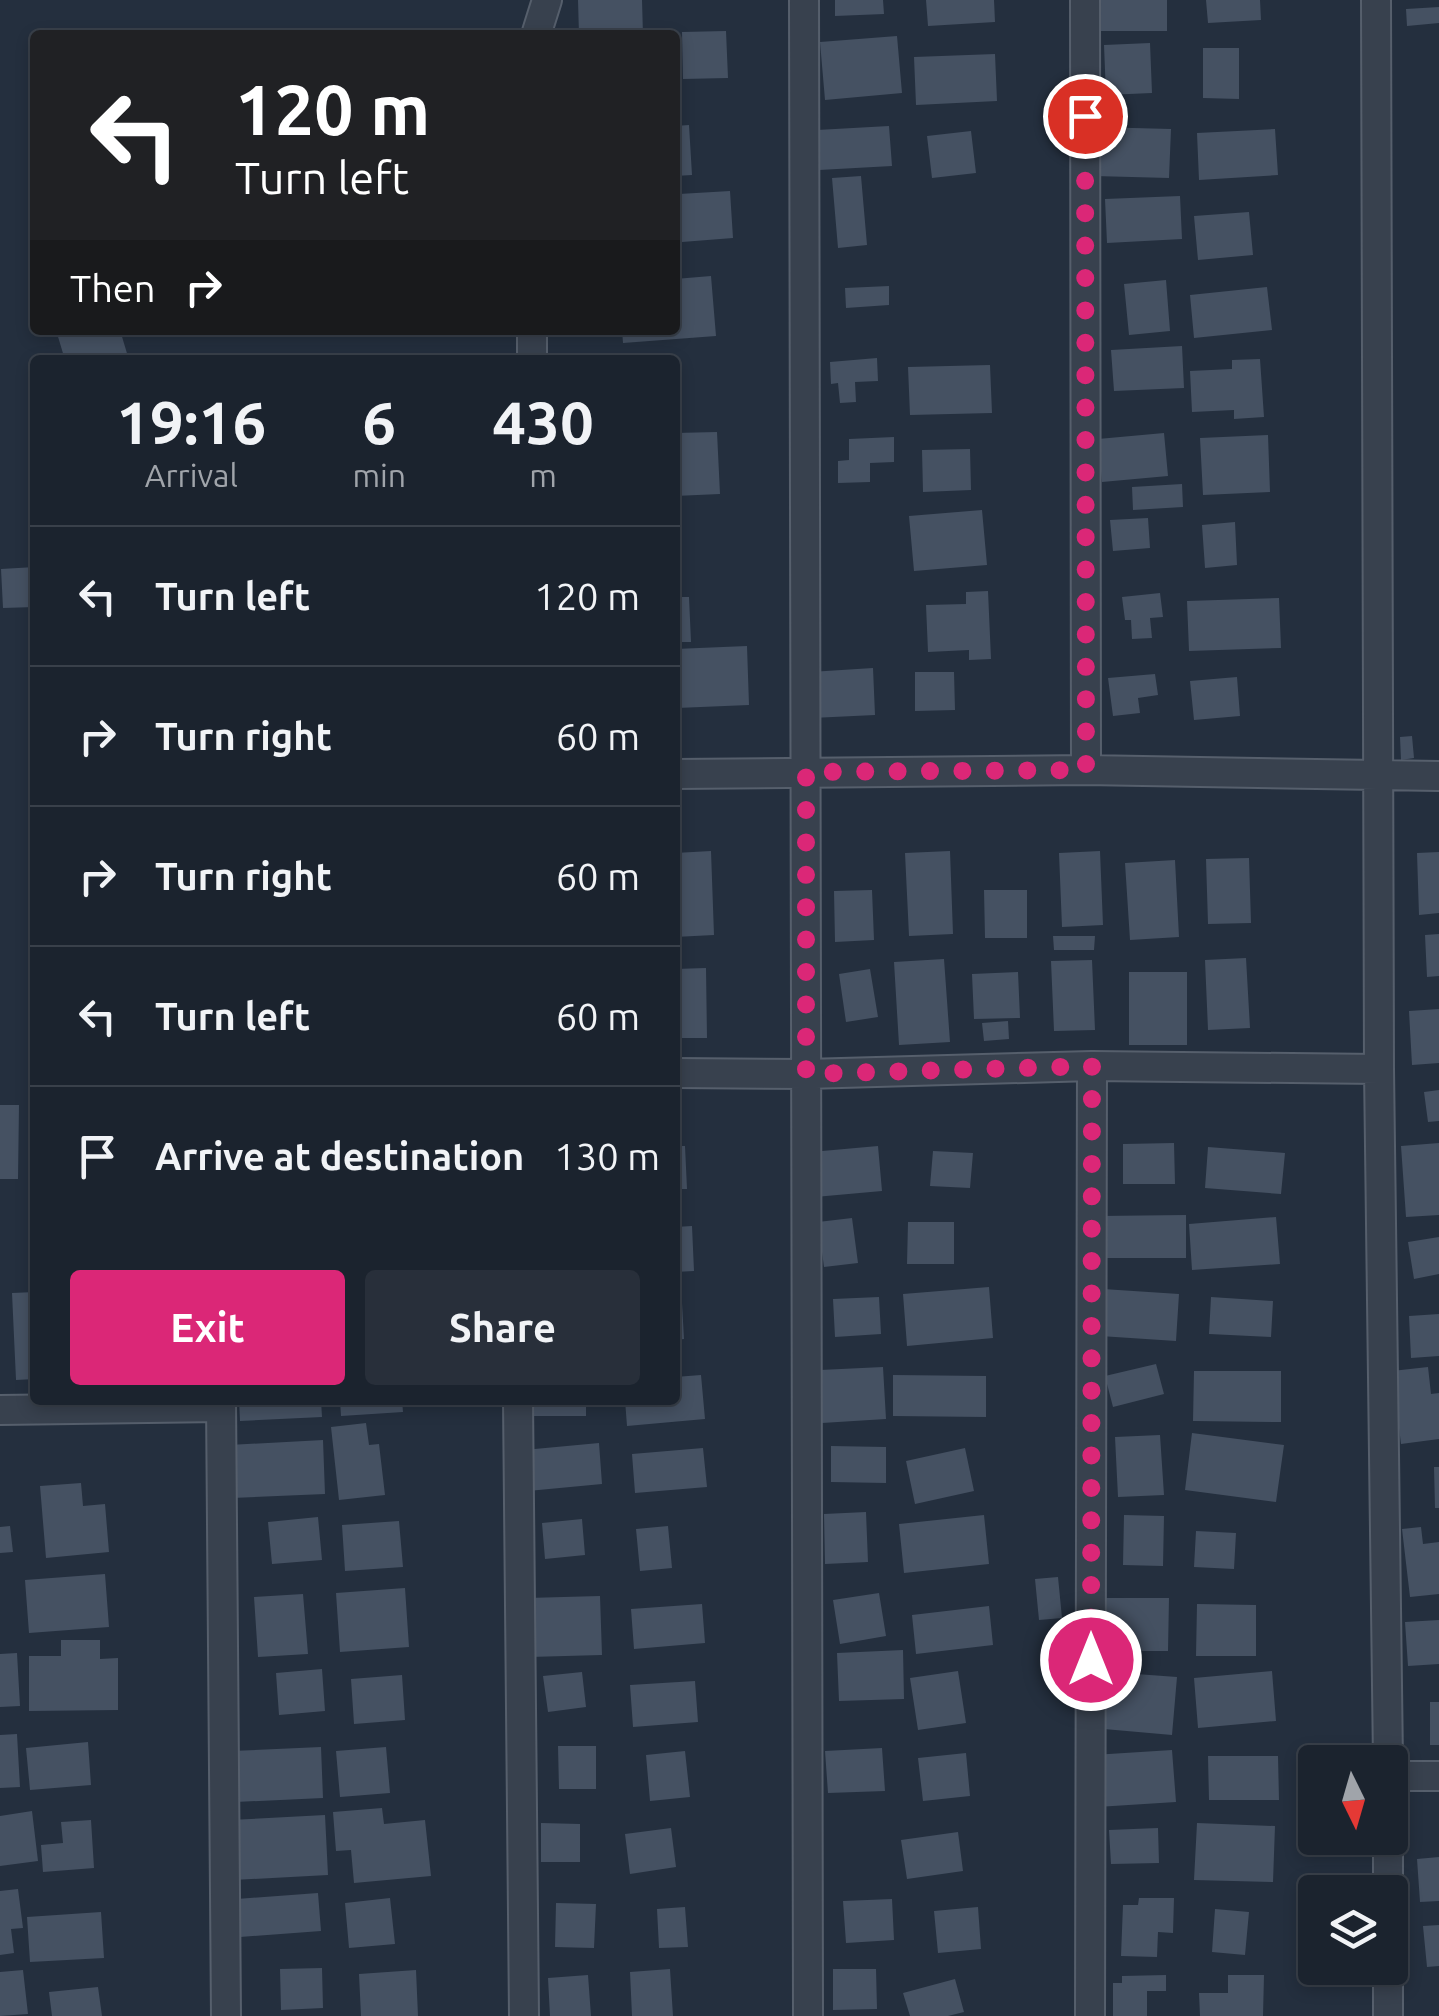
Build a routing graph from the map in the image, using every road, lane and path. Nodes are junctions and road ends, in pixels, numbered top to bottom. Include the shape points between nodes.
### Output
1 (547, 0) edge
2 (804, 0) edge
3 (1085, 0) edge
4 (1376, 0) edge
5 (538, 30) edge
6 (1086, 770) junction
7 (806, 772) junction
8 (680, 774) edge
9 (1378, 776) junction
10 (1439, 776) edge
11 (1092, 1066) junction
12 (1379, 1069) junction
13 (680, 1073) edge
14 (806, 1074) junction
15 (158, 1405) edge
16 (221, 1405) edge
17 (518, 1405) edge
18 (0, 1410) edge
19 (1388, 1745) edge
20 (1408, 1776) edge
21 (1439, 1776) edge
22 (1388, 1985) edge
23 (226, 2016) edge
24 (524, 2016) edge
25 (808, 2016) edge
26 (1090, 2016) edge
27 (1388, 2016) edge

1 - 5 street
2 - 7 street
3 - 6 street
4 - 9 street
6 - 7 street
6 - 9 street
7 - 8 street
7 - 14 street
9 - 10 street
9 - 12 street
11 - 12 street
11 - 14 street
11 - 26 street
12 - 19 street
13 - 14 street
14 - 25 street
15 - 18 street
16 - 23 street
17 - 24 street
20 - 21 street
22 - 27 street

